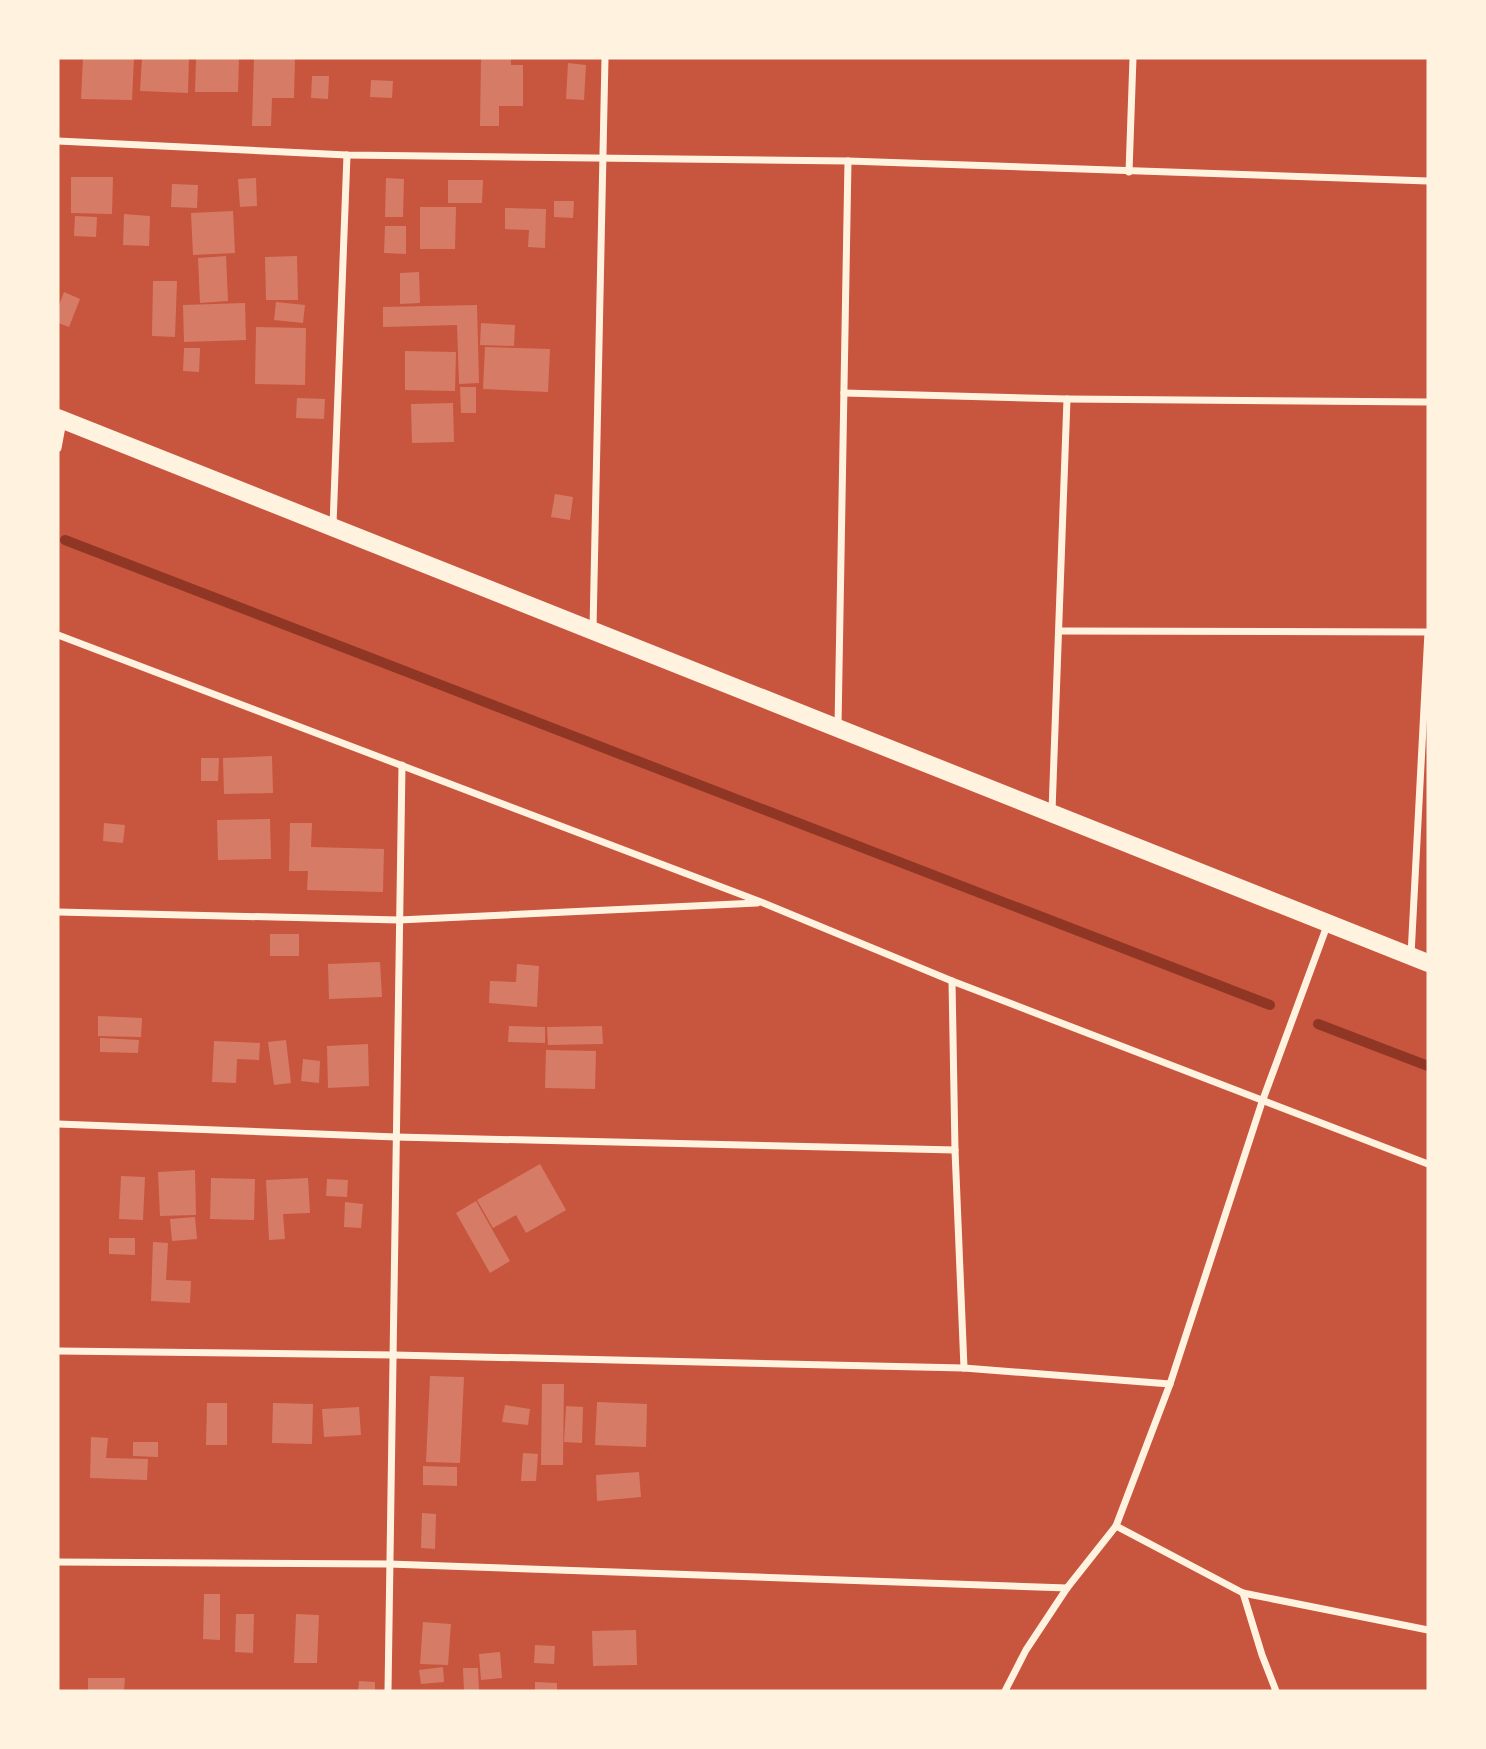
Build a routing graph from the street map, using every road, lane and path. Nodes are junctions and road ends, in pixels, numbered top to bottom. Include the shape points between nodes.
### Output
1 (606, 58) edge
2 (1133, 58) edge
3 (58, 141) edge
4 (347, 155) junction
5 (601, 158) junction
6 (848, 161) junction
7 (1129, 172) junction
8 (1428, 181) edge
9 (844, 393) junction
10 (1067, 400) junction
11 (1428, 402) edge
12 (61, 419) edge
13 (58, 448) edge
14 (333, 527) junction
15 (593, 630) junction
16 (1059, 631) junction
17 (1428, 632) edge
18 (58, 635) edge
19 (838, 726) junction
20 (402, 765) junction
21 (1052, 813) junction
22 (761, 902) junction
23 (58, 912) edge
24 (399, 920) junction
25 (1328, 923) junction
26 (1420, 959) edge
27 (952, 981) junction
28 (1262, 1102) junction
29 (58, 1124) edge
30 (396, 1137) junction
31 (955, 1150) junction
32 (1428, 1164) edge
33 (58, 1351) edge
34 (394, 1355) junction
35 (964, 1368) junction
36 (1170, 1384) junction
37 (1116, 1526) junction
38 (58, 1562) edge
39 (389, 1564) junction
40 (1067, 1588) junction
41 (1243, 1593) junction
42 (1428, 1630) edge
43 (388, 1691) edge
44 (1005, 1691) edge
45 (1276, 1691) edge

1 - 5 street
2 - 7 street
3 - 4 street
4 - 5 street
4 - 14 street
5 - 6 street
5 - 15 street
6 - 7 street
6 - 9 street
7 - 8 street
9 - 10 street
9 - 19 street
10 - 11 street
10 - 16 street
12 - 13 street
12 - 14 main road
14 - 15 main road
15 - 19 main road
16 - 17 street
16 - 21 street
17 - 26 street
18 - 20 street
19 - 21 main road
20 - 22 street
20 - 24 street
21 - 25 main road
22 - 24 street
22 - 27 street
23 - 24 street
24 - 30 street
25 - 26 main road
25 - 28 street
27 - 28 street
27 - 31 street
28 - 32 street
28 - 36 street
29 - 30 street
30 - 31 street
30 - 34 street
31 - 35 street
33 - 34 street
34 - 35 street
34 - 39 street
35 - 36 street
36 - 37 street
37 - 40 street
37 - 41 street
38 - 39 street
39 - 40 street
39 - 43 street
40 - 44 street
41 - 42 street
41 - 45 street

